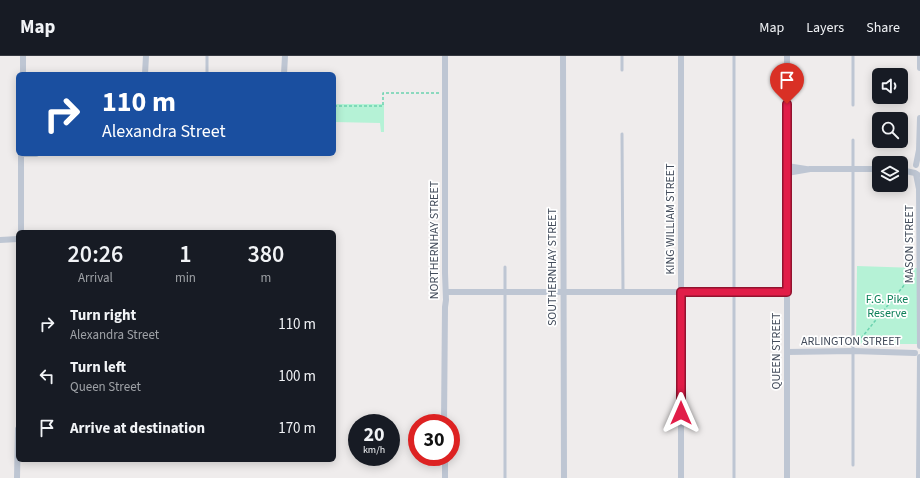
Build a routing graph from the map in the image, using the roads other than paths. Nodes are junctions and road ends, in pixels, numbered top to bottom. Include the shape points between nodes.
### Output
1 (23, 56) edge
2 (146, 56) edge
3 (207, 56) edge
4 (285, 56) edge
5 (445, 56) edge
6 (563, 56) edge
7 (622, 56) edge
8 (681, 56) edge
9 (734, 56) edge
10 (787, 56) edge
11 (853, 56) edge
12 (920, 56) edge
13 (920, 68) edge
14 (622, 70) dead end
15 (22, 72) edge
16 (145, 72) edge
17 (207, 72) edge
18 (284, 72) edge
19 (853, 104) dead end
20 (920, 118) edge
21 (622, 134) dead end
22 (853, 140) dead end
23 (920, 152) edge
24 (22, 156) edge
25 (787, 169) junction
26 (853, 169) junction
27 (872, 169) edge
28 (917, 170) edge
29 (920, 188) edge
30 (21, 230) edge
31 (16, 239) edge
32 (0, 240) edge
33 (505, 267) dead end
34 (446, 292) junction
35 (681, 292) junction
36 (734, 292) junction
37 (787, 292) junction
38 (504, 293) junction
39 (563, 293) junction
40 (623, 293) junction
41 (920, 347) edge
42 (854, 351) junction
43 (787, 352) junction
44 (918, 355) edge
45 (444, 414) edge
46 (17, 462) edge
47 (919, 463) edge
48 (853, 465) dead end
49 (444, 466) edge
50 (17, 478) edge
51 (445, 478) edge
52 (504, 478) edge
53 (564, 478) edge
54 (681, 478) edge
55 (734, 478) edge
56 (787, 478) edge
57 (919, 478) edge

1 - 15 street
2 - 16 street
3 - 17 lane
4 - 18 street
5 - 34 street, NORTHERNHAY STREET
6 - 39 street, SOUTHERNHAY STREET
7 - 14 lane
8 - 35 street, KING WILLIAM STREET
9 - 36 lane
10 - 25 street, QUEEN STREET
11 - 19 lane
12 - 13 street
20 - 23 street, MASON STREET
21 - 40 lane
22 - 26 lane
23 - 28 street, MASON STREET
24 - 30 street
25 - 26 street
25 - 37 street, QUEEN STREET
26 - 27 street
26 - 42 lane
28 - 29 street, MASON STREET
29 - 41 street, MASON STREET
31 - 32 street
33 - 38 lane
34 - 38 street
34 - 45 street, NORTHERNHAY STREET
35 - 36 street
35 - 40 street
35 - 54 street, KING WILLIAM STREET
36 - 37 street
36 - 55 lane
37 - 43 street, QUEEN STREET
38 - 39 street
38 - 52 lane
39 - 40 street
39 - 53 street, SOUTHERNHAY STREET
41 - 44 street via 916,349
42 - 43 street, ARLINGTON STREET
42 - 44 street, ARLINGTON STREET
42 - 48 lane
43 - 56 street, QUEEN STREET
44 - 47 street
46 - 50 street
47 - 57 street
49 - 51 street

